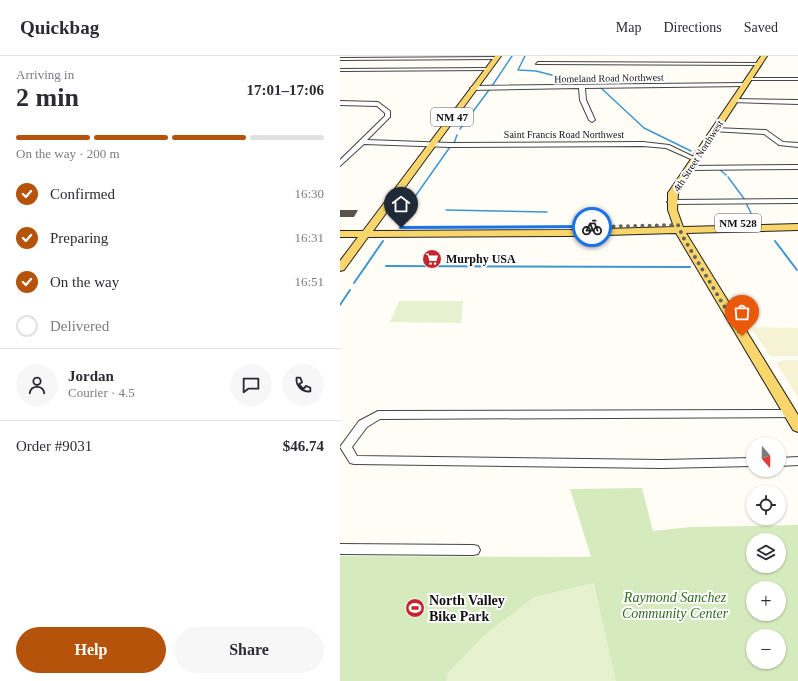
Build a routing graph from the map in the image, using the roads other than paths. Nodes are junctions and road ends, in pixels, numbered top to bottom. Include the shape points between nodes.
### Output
1 (343, 56) edge
2 (483, 57) edge
3 (497, 57) edge
4 (340, 59) edge
5 (761, 60) edge
6 (538, 63) dead end
7 (479, 67) dead end
8 (391, 68) dead end
9 (428, 68) junction
10 (488, 69) junction
11 (340, 70) edge
12 (798, 78) edge
13 (746, 82) junction
14 (474, 88) junction
15 (582, 88) junction
16 (734, 101) junction
17 (798, 102) edge
18 (340, 103) edge
19 (592, 120) dead end
20 (714, 130) junction
21 (363, 142) junction
22 (431, 144) junction
23 (798, 146) edge
24 (695, 159) junction
25 (340, 164) edge
26 (798, 167) edge
27 (689, 168) junction
28 (798, 201) edge
29 (671, 202) junction
30 (798, 221) edge
31 (798, 227) edge
32 (340, 228) edge
33 (679, 228) junction
34 (368, 231) junction
35 (340, 234) edge
36 (340, 268) edge
37 (790, 414) junction
38 (798, 427) edge
39 (798, 461) edge
40 (746, 462) edge
41 (786, 462) edge
42 (340, 549) edge
43 (473, 550) dead end

1 - 4 street
2 - 3 street
2 - 4 street
3 - 10 main road, NM 47
5 - 6 street
5 - 13 main road, 4th Street Northwest
7 - 9 street
8 - 9 street
9 - 10 street
9 - 11 street
10 - 14 main road, NM 47
12 - 13 street, Homeland Road Northwest
13 - 15 street, Homeland Road Northwest
13 - 16 main road, 4th Street Northwest
14 - 15 street, Homeland Road Northwest
14 - 22 main road, NM 47
15 - 19 street via 583,100
16 - 17 street
16 - 20 main road, 4th Street Northwest
18 - 21 street via 378,104 388,112 388,116
20 - 23 street via 766,132 781,144
20 - 24 main road, 4th Street Northwest
21 - 22 street, Saint Francis Road Northwest
21 - 25 street
22 - 24 street, Saint Francis Road Northwest via 643,144 674,148
22 - 34 main road, NM 47
24 - 27 main road, 4th Street Northwest
26 - 27 street
27 - 29 main road, 4th Street Northwest via 673,193
28 - 29 street
29 - 33 main road, 4th Street Northwest
30 - 33 main road, NM 528
31 - 33 main road, NM 528
32 - 34 main road, NM 528
33 - 34 main road, NM 528
33 - 37 main road, 4th Street Northwest
34 - 35 main road, NM 528
34 - 36 main road, NM 47
37 - 38 main road, 4th Street Northwest
37 - 40 street via 378,415 364,424 346,447 354,460 662,464
39 - 41 street
42 - 43 street

